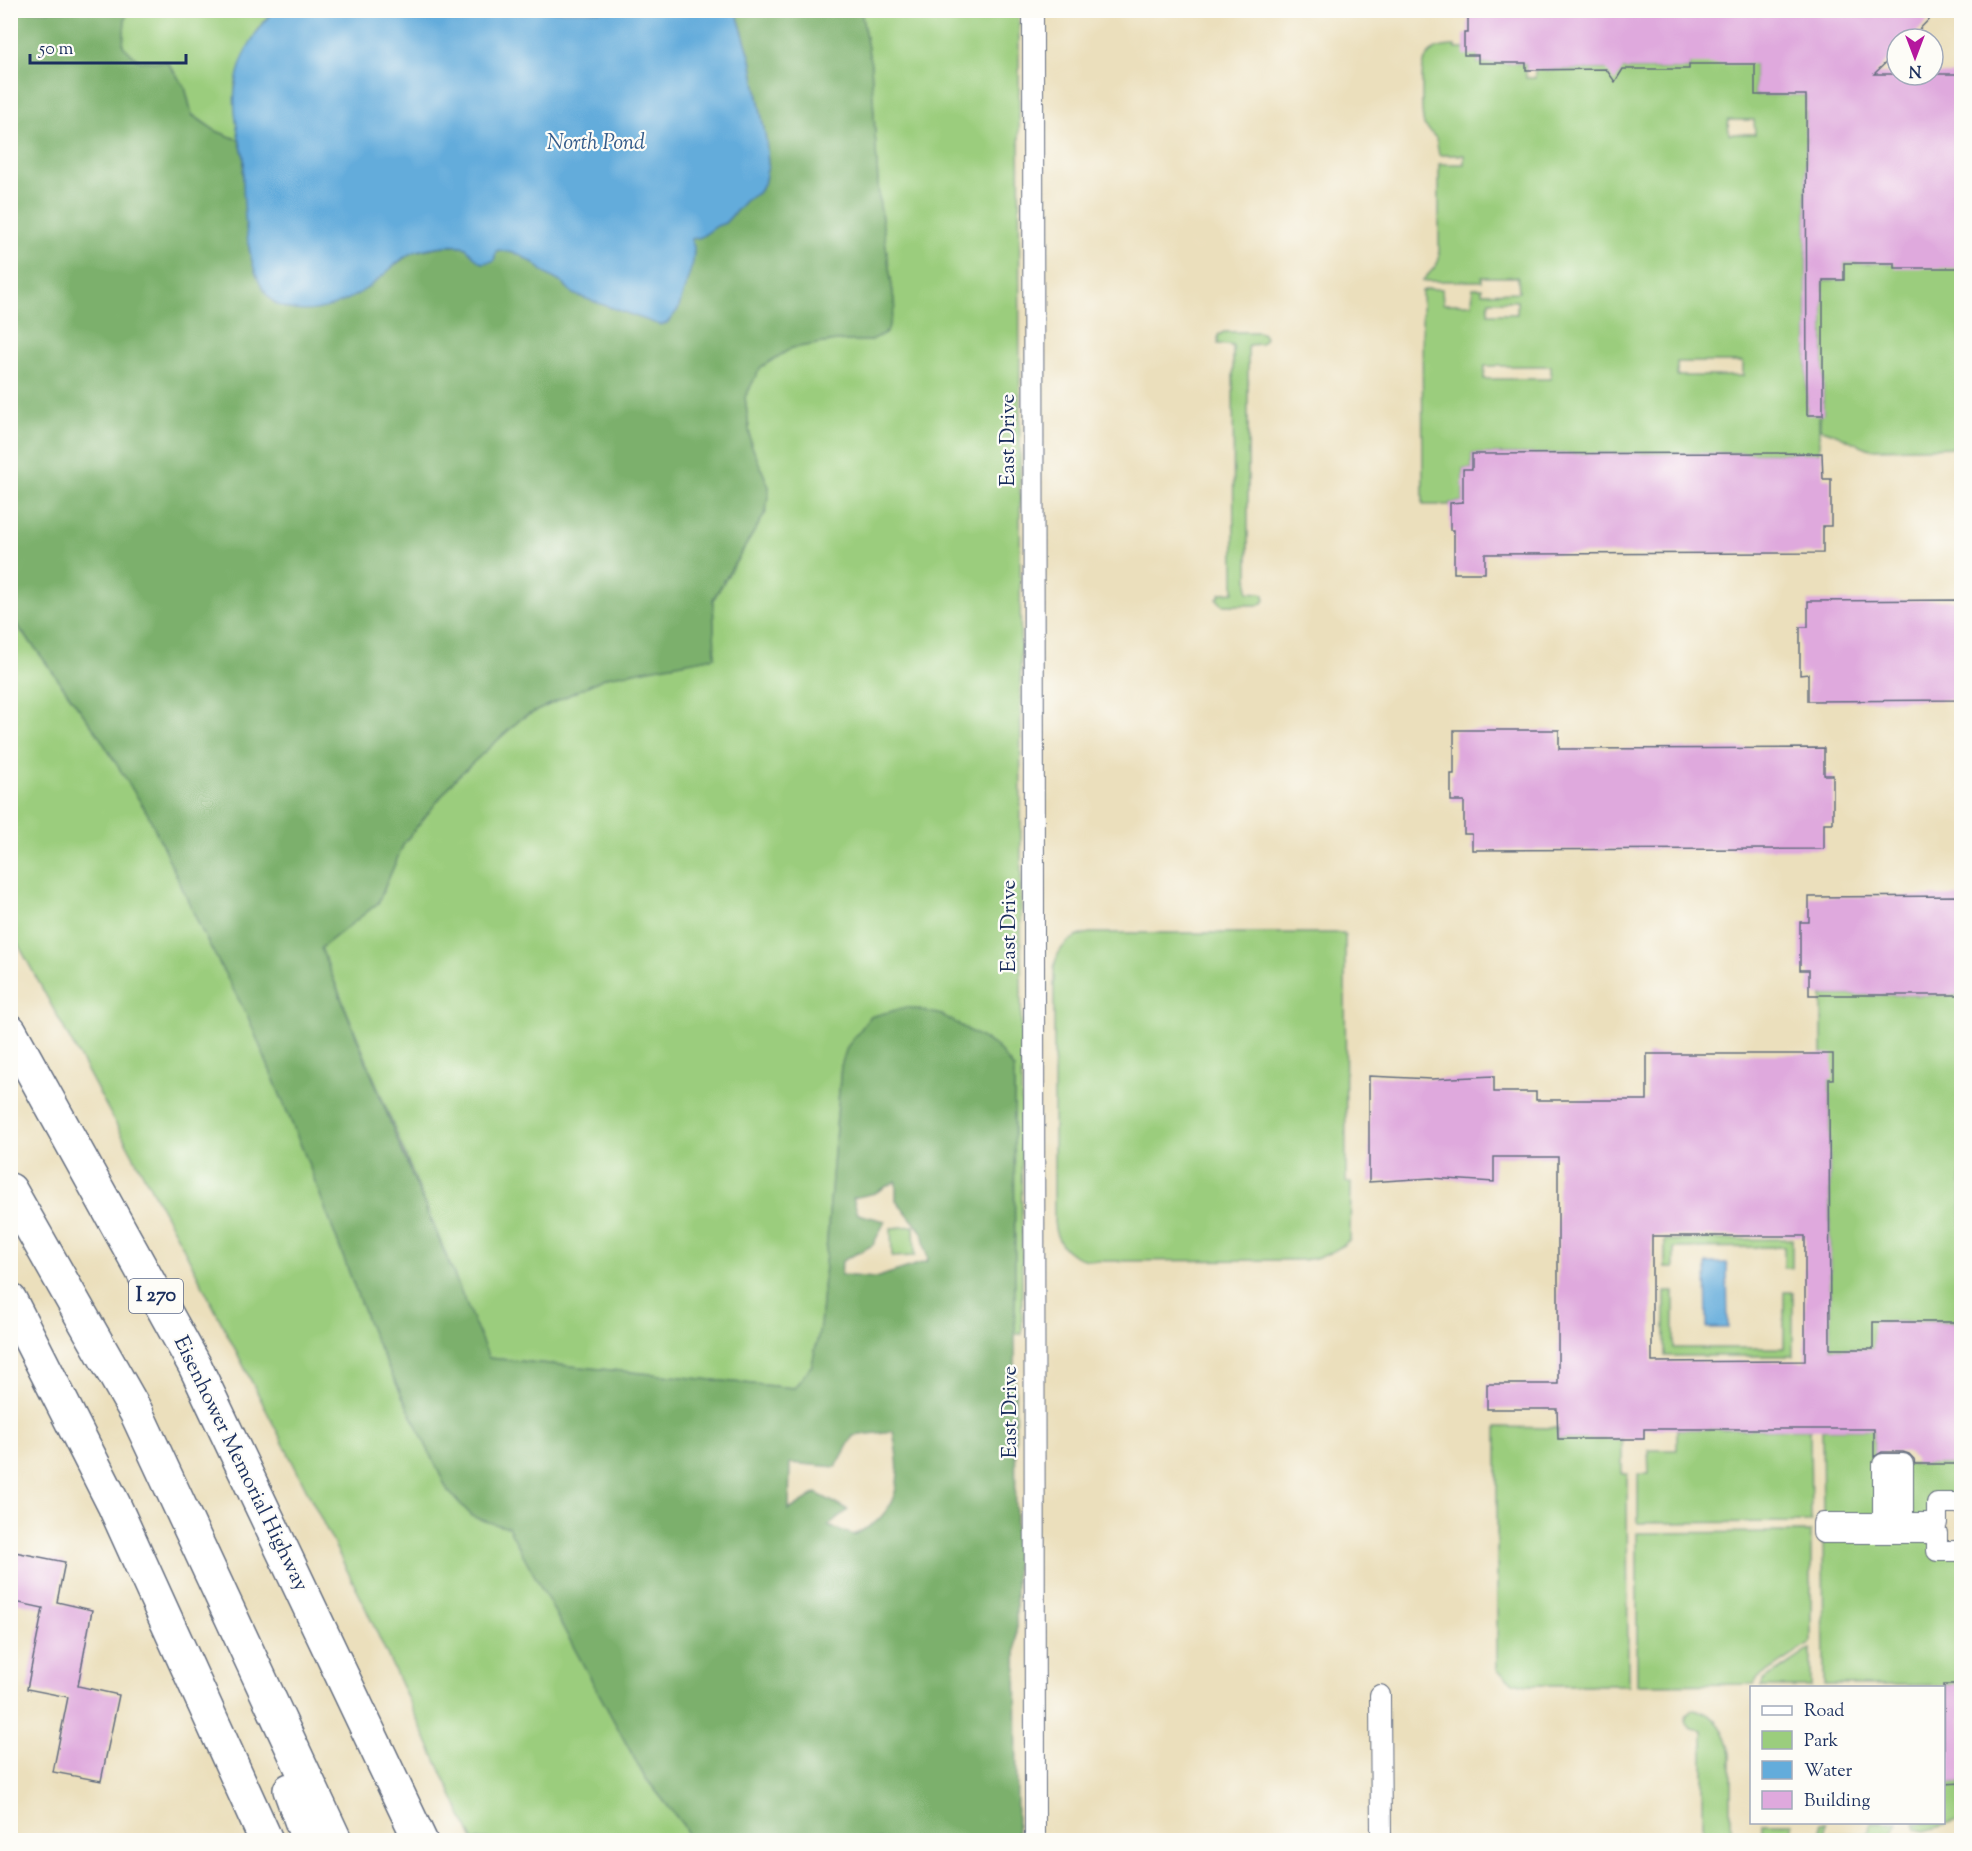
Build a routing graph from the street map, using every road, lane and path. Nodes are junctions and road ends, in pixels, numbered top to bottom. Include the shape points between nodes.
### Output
1 (1033, 10) edge
2 (10, 1031) edge
3 (10, 1190) edge
4 (10, 1300) edge
5 (1962, 1503) edge
6 (1962, 1551) edge
7 (221, 1599) junction
8 (1380, 1695) dead end
9 (418, 1832) edge
10 (266, 1840) edge
11 (308, 1840) edge
12 (334, 1840) edge
13 (1035, 1840) edge
14 (1381, 1840) edge

1 - 13 street, East Drive
2 - 9 highway, Eisenhower Memorial Highway / I 270 via 195,1366
3 - 7 highway via 136,1412
4 - 10 highway via 114,1505
5 - 6 street via 1937,1503 1937,1523 1903,1523 1903,1464 1883,1464 1883,1523 1823,1523 1823,1533 1937,1533 1937,1551
7 - 11 highway
7 - 12 highway
8 - 14 street

